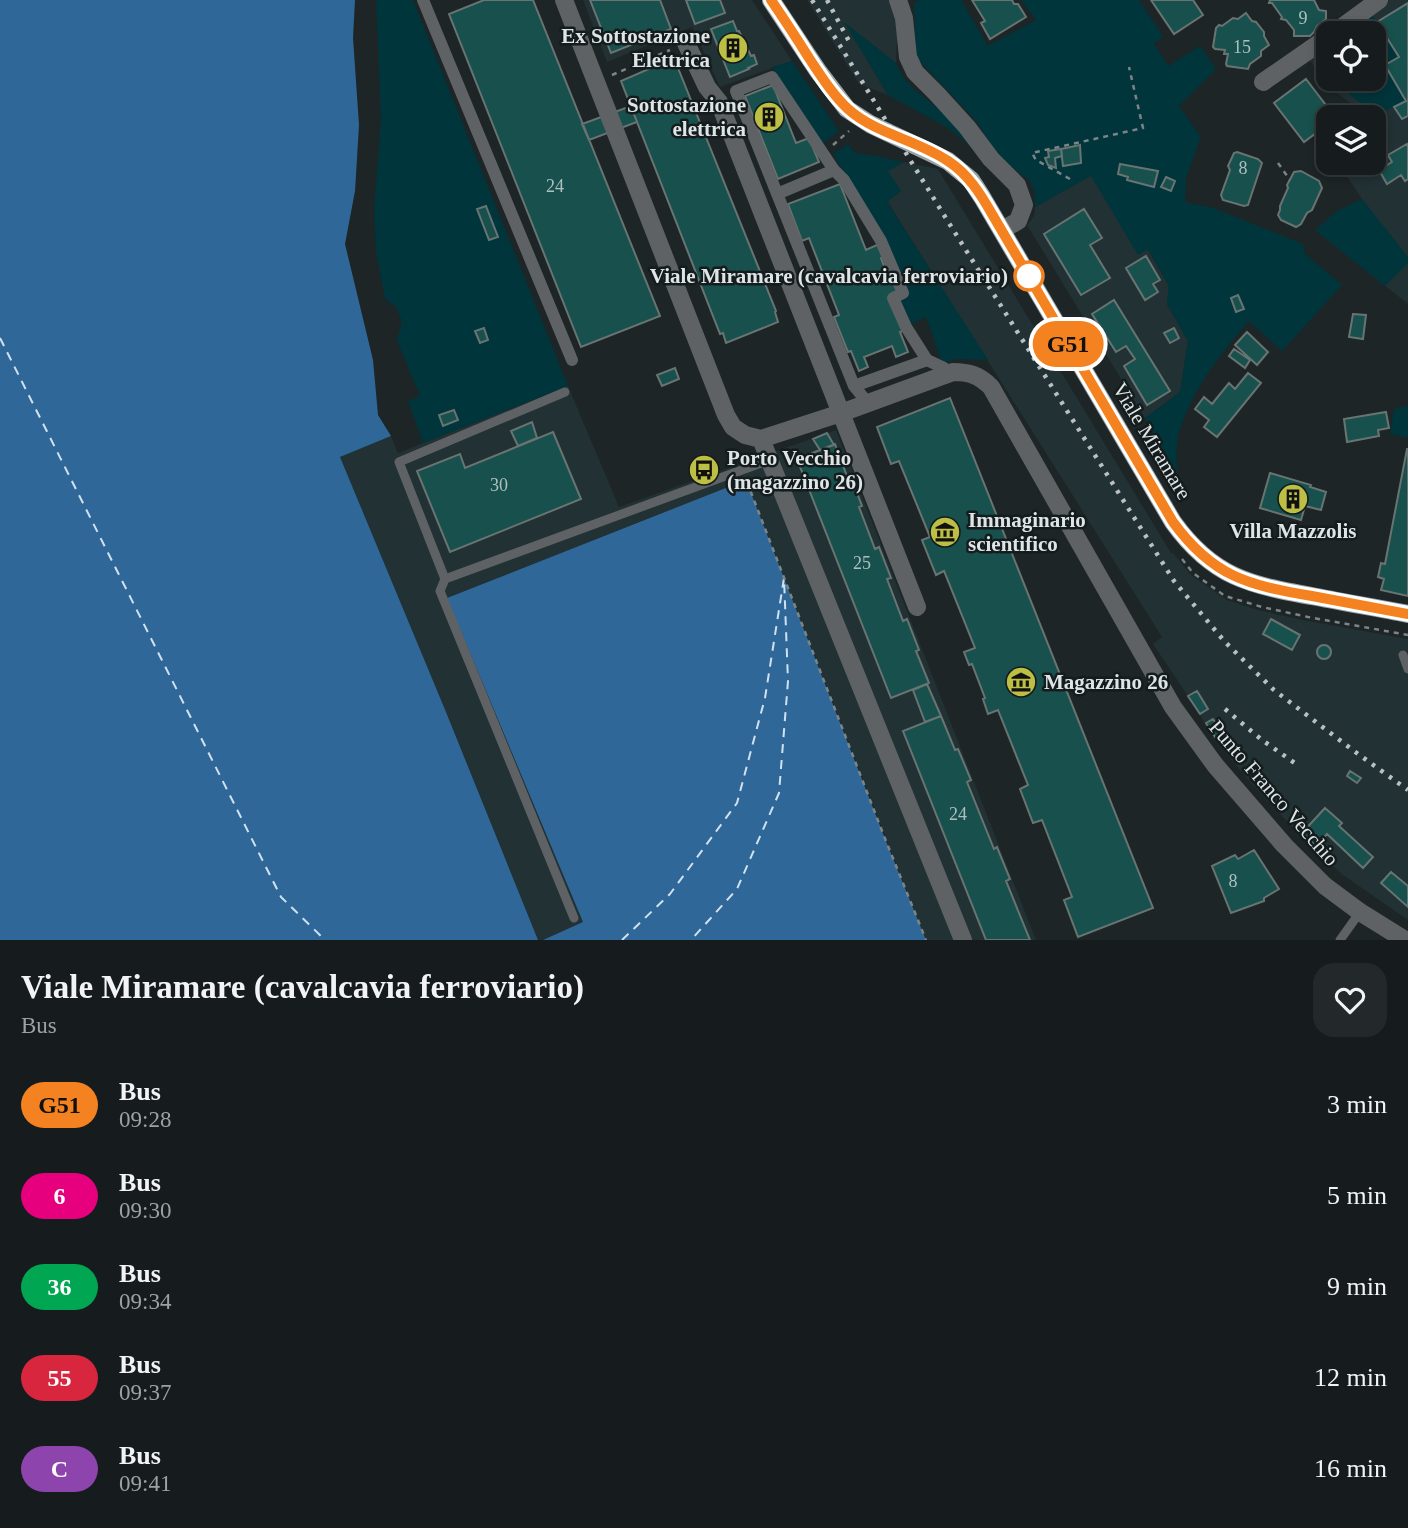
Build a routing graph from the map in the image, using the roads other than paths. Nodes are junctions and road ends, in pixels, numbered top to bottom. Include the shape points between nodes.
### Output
1 (423, 0) edge
2 (564, 0) edge
3 (771, 0) edge
4 (898, 0) edge
5 (1379, 0) edge
6 (1350, 21) edge
7 (686, 43) road end
8 (1316, 45) edge
9 (1263, 82) dead end
10 (834, 170) junction
11 (777, 194) junction
12 (1002, 230) junction
13 (572, 360) dead end
14 (927, 360) junction
15 (944, 368) dead end
16 (854, 386) junction
17 (565, 392) dead end
18 (863, 397) dead end
19 (841, 413) junction
20 (761, 439) junction
21 (769, 460) junction
22 (445, 579) junction
23 (917, 607) dead end
24 (1408, 614) edge
25 (1403, 655) dead end
26 (1408, 669) edge
27 (1360, 912) junction
28 (574, 918) dead end
29 (963, 940) edge
30 (1340, 940) edge
31 (1405, 940) edge

1 - 13 street
2 - 20 street via 726,415 739,431
3 - 12 main road, Viale Miramare via 847,108 960,169
4 - 12 street via 915,72 1017,185 1024,205 1018,221
5 - 6 street
7 - 19 street via 719,102
8 - 9 street
10 - 11 street
10 - 11 street via 772,77 736,91
10 - 14 street via 881,241 903,293 893,298
11 - 16 street
12 - 24 main road, Viale Miramare via 1173,522 1196,549 1233,576 1266,588
14 - 15 street
14 - 16 street
16 - 18 street
17 - 22 lane via 399,461
19 - 20 street, Punto Franco Vecchio
19 - 23 street
19 - 27 street, Punto Franco Vecchio via 953,372 968,372 985,380 1173,707 1215,765 1284,845 1325,886
20 - 21 street
21 - 22 lane
21 - 29 street
22 - 28 lane via 440,591
25 - 26 lane
27 - 30 lane
27 - 31 street, Punto Franco Vecchio

